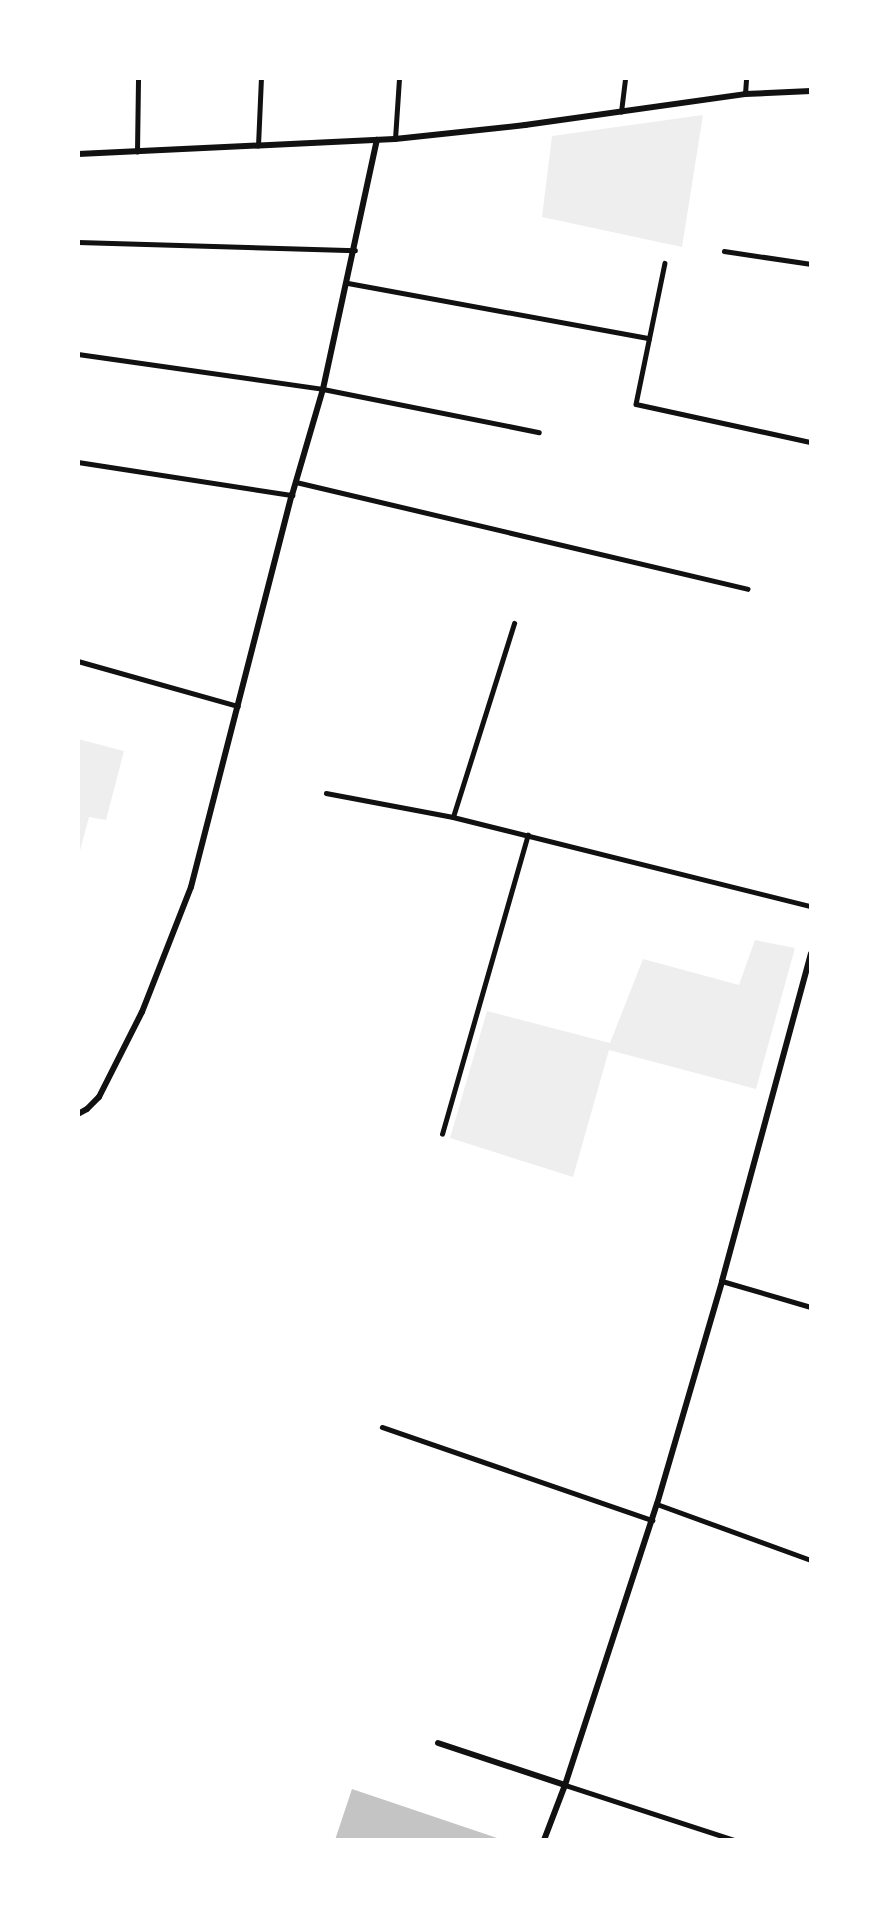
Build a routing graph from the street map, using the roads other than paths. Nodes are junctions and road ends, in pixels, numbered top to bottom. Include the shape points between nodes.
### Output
1 (138, 78) edge
2 (261, 78) edge
3 (399, 78) edge
4 (625, 78) edge
5 (746, 78) edge
6 (811, 91) edge
7 (745, 94) junction
8 (621, 112) junction
9 (395, 139) junction
10 (377, 140) junction
11 (258, 146) junction
12 (137, 152) junction
13 (78, 154) edge
14 (78, 242) edge
15 (355, 250) junction
16 (724, 251) dead end
17 (665, 263) dead end
18 (811, 264) edge
19 (348, 283) junction
20 (649, 338) junction
21 (78, 354) edge
22 (322, 388) junction
23 (539, 432) dead end
24 (811, 442) edge
25 (78, 462) edge
26 (296, 482) junction
27 (292, 495) junction
28 (747, 589) dead end
29 (514, 623) dead end
30 (78, 661) edge
31 (238, 706) junction
32 (326, 793) dead end
33 (453, 817) junction
34 (528, 835) junction
35 (811, 906) edge
36 (811, 954) edge
37 (78, 1114) edge
38 (442, 1134) dead end
39 (722, 1281) junction
40 (811, 1307) edge
41 (382, 1427) dead end
42 (657, 1504) junction
43 (652, 1520) junction
44 (811, 1560) edge
45 (438, 1743) dead end
46 (565, 1785) junction
47 (544, 1840) edge
48 (734, 1840) edge

1 - 12 lane
2 - 11 lane
3 - 9 lane
4 - 8 lane
5 - 7 lane
6 - 7 street
7 - 8 street
8 - 9 street
9 - 10 street
10 - 11 street
10 - 15 street
11 - 12 street
12 - 13 street
14 - 15 lane
15 - 19 street
16 - 18 lane
17 - 20 lane
19 - 20 lane
19 - 22 street
20 - 24 lane via 636,404
21 - 22 lane
22 - 23 lane
22 - 26 street
25 - 27 lane
26 - 27 street
26 - 28 lane
27 - 31 street
29 - 33 lane
30 - 31 lane
31 - 37 street via 183,911 142,1012 99,1097
32 - 33 lane
33 - 34 lane
34 - 35 lane
34 - 38 lane
36 - 39 street
39 - 40 lane
39 - 42 street
41 - 43 lane
42 - 43 street
42 - 44 lane
43 - 46 street
45 - 46 street
46 - 47 street
46 - 48 lane

